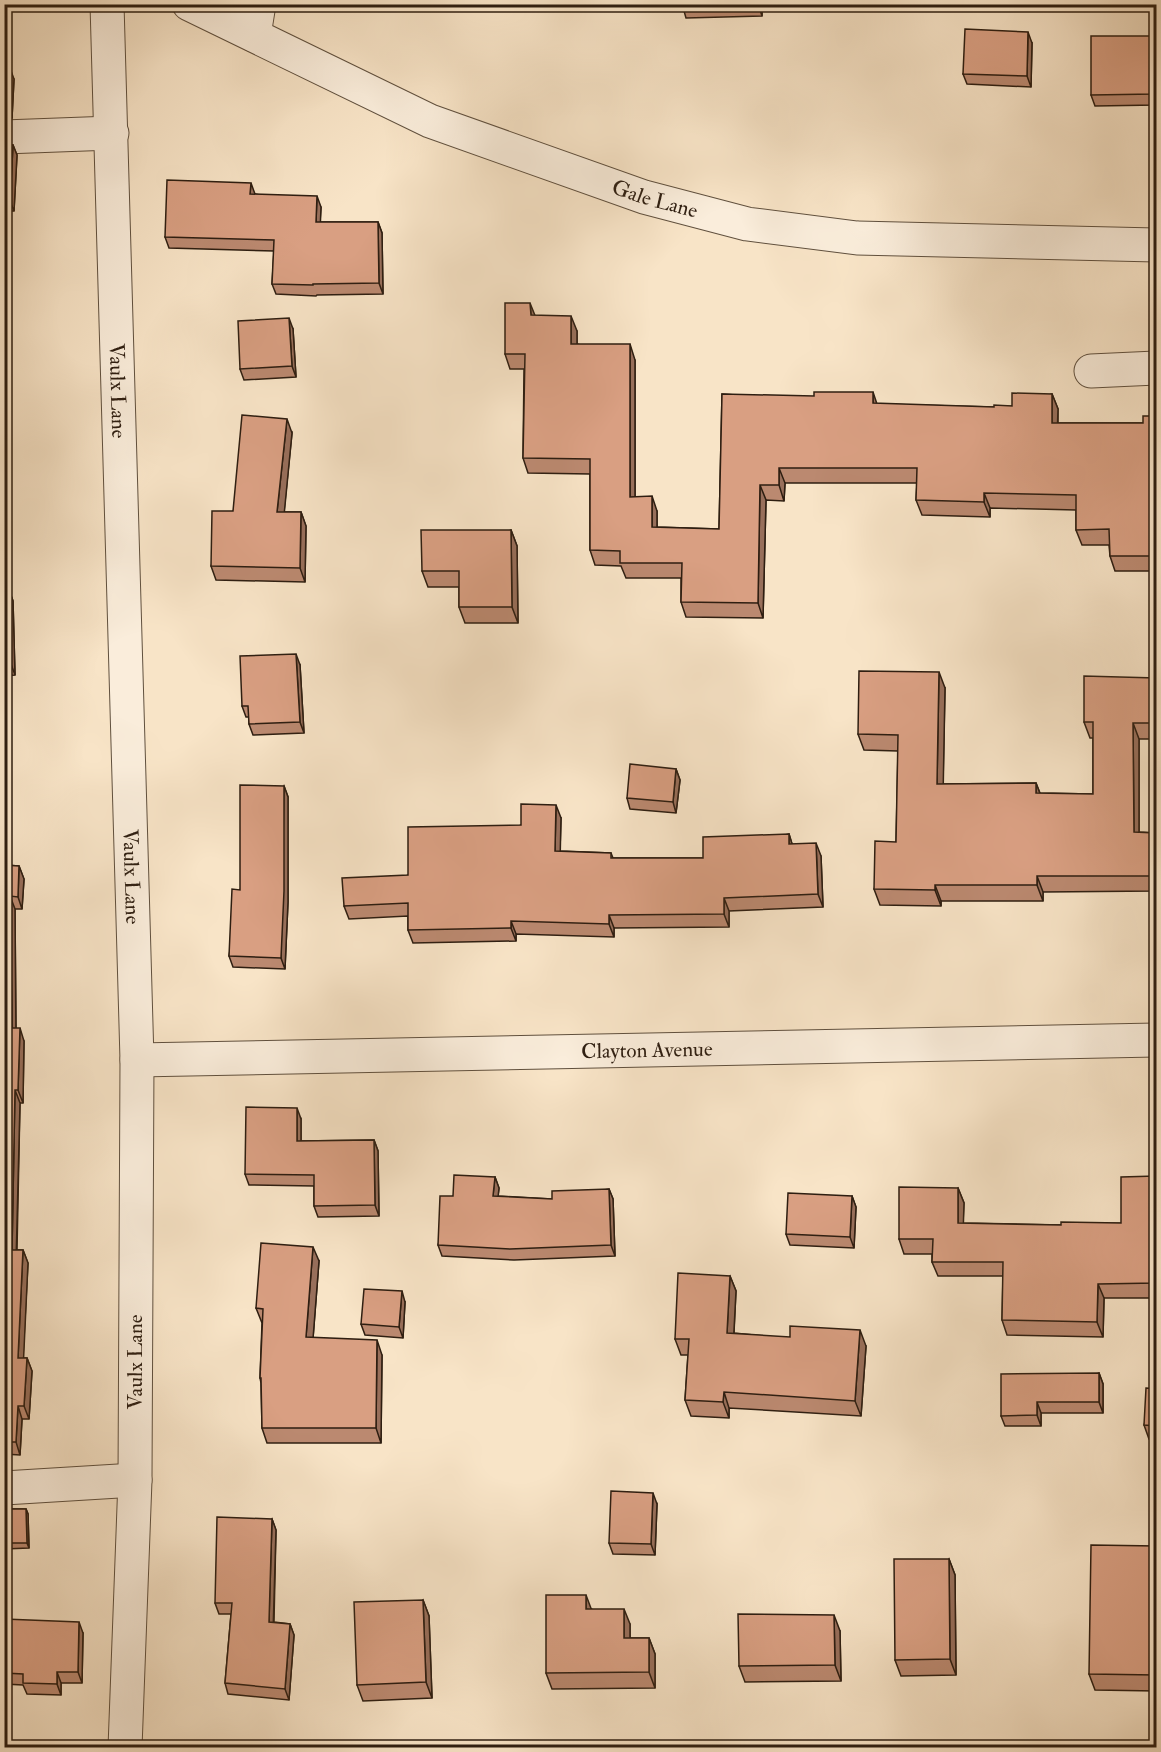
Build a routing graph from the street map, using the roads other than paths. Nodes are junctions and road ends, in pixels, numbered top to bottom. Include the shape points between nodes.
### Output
1 (107, 4) edge
2 (189, 4) edge
3 (256, 20) edge
4 (112, 133) junction
5 (4, 137) edge
6 (1156, 245) edge
7 (1156, 368) edge
8 (1090, 371) dead end
9 (1156, 1040) edge
10 (137, 1060) junction
11 (135, 1480) junction
12 (4, 1488) edge
13 (124, 1748) edge

1 - 4 street, Vaulx Lane
2 - 3 street, Gale Lane
3 - 6 street, Gale Lane via 430,121 644,197 747,224 857,238
4 - 5 street
4 - 10 street, Vaulx Lane
7 - 8 street
9 - 10 street, Clayton Avenue
10 - 11 street, Vaulx Lane
11 - 12 street
11 - 13 street, Vaulx Lane

